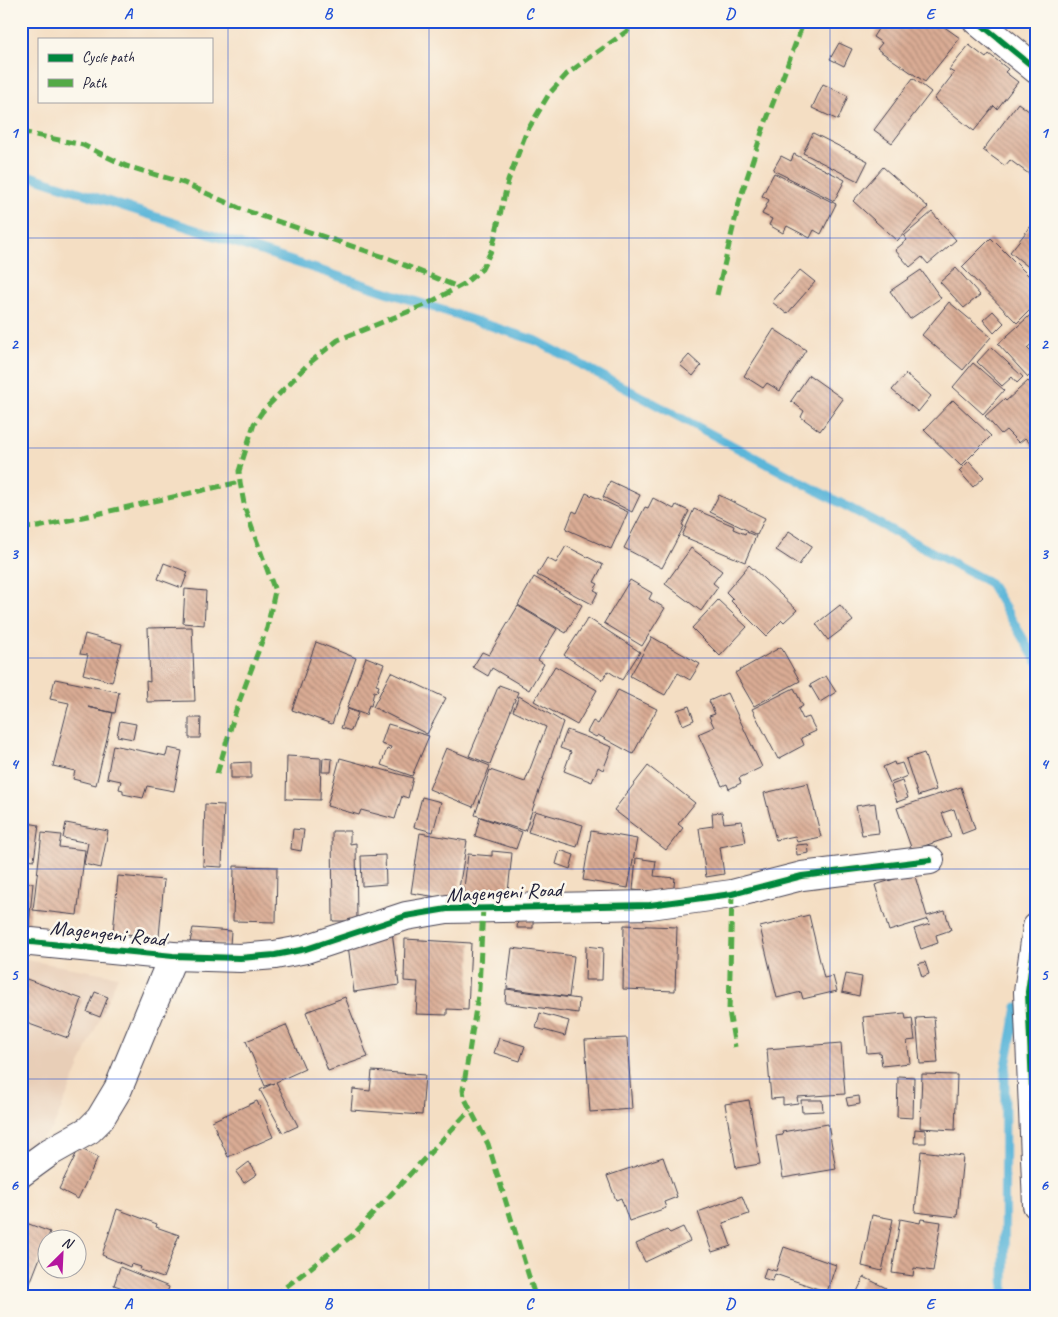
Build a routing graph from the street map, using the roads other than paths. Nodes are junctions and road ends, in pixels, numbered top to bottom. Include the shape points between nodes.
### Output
1 (977, 21) edge
2 (1037, 70) edge
3 (930, 860) dead end
4 (1037, 927) edge
5 (21, 941) edge
6 (173, 956) junction
7 (21, 1173) edge
8 (1037, 1205) edge

1 - 2 street
3 - 6 street, Magengeni Road via 802,876 732,894 650,905 447,909 406,916 306,949 274,955 240,958
4 - 8 street via 1028,992
5 - 6 street, Magengeni Road
6 - 7 street via 118,1089 100,1119 89,1130

